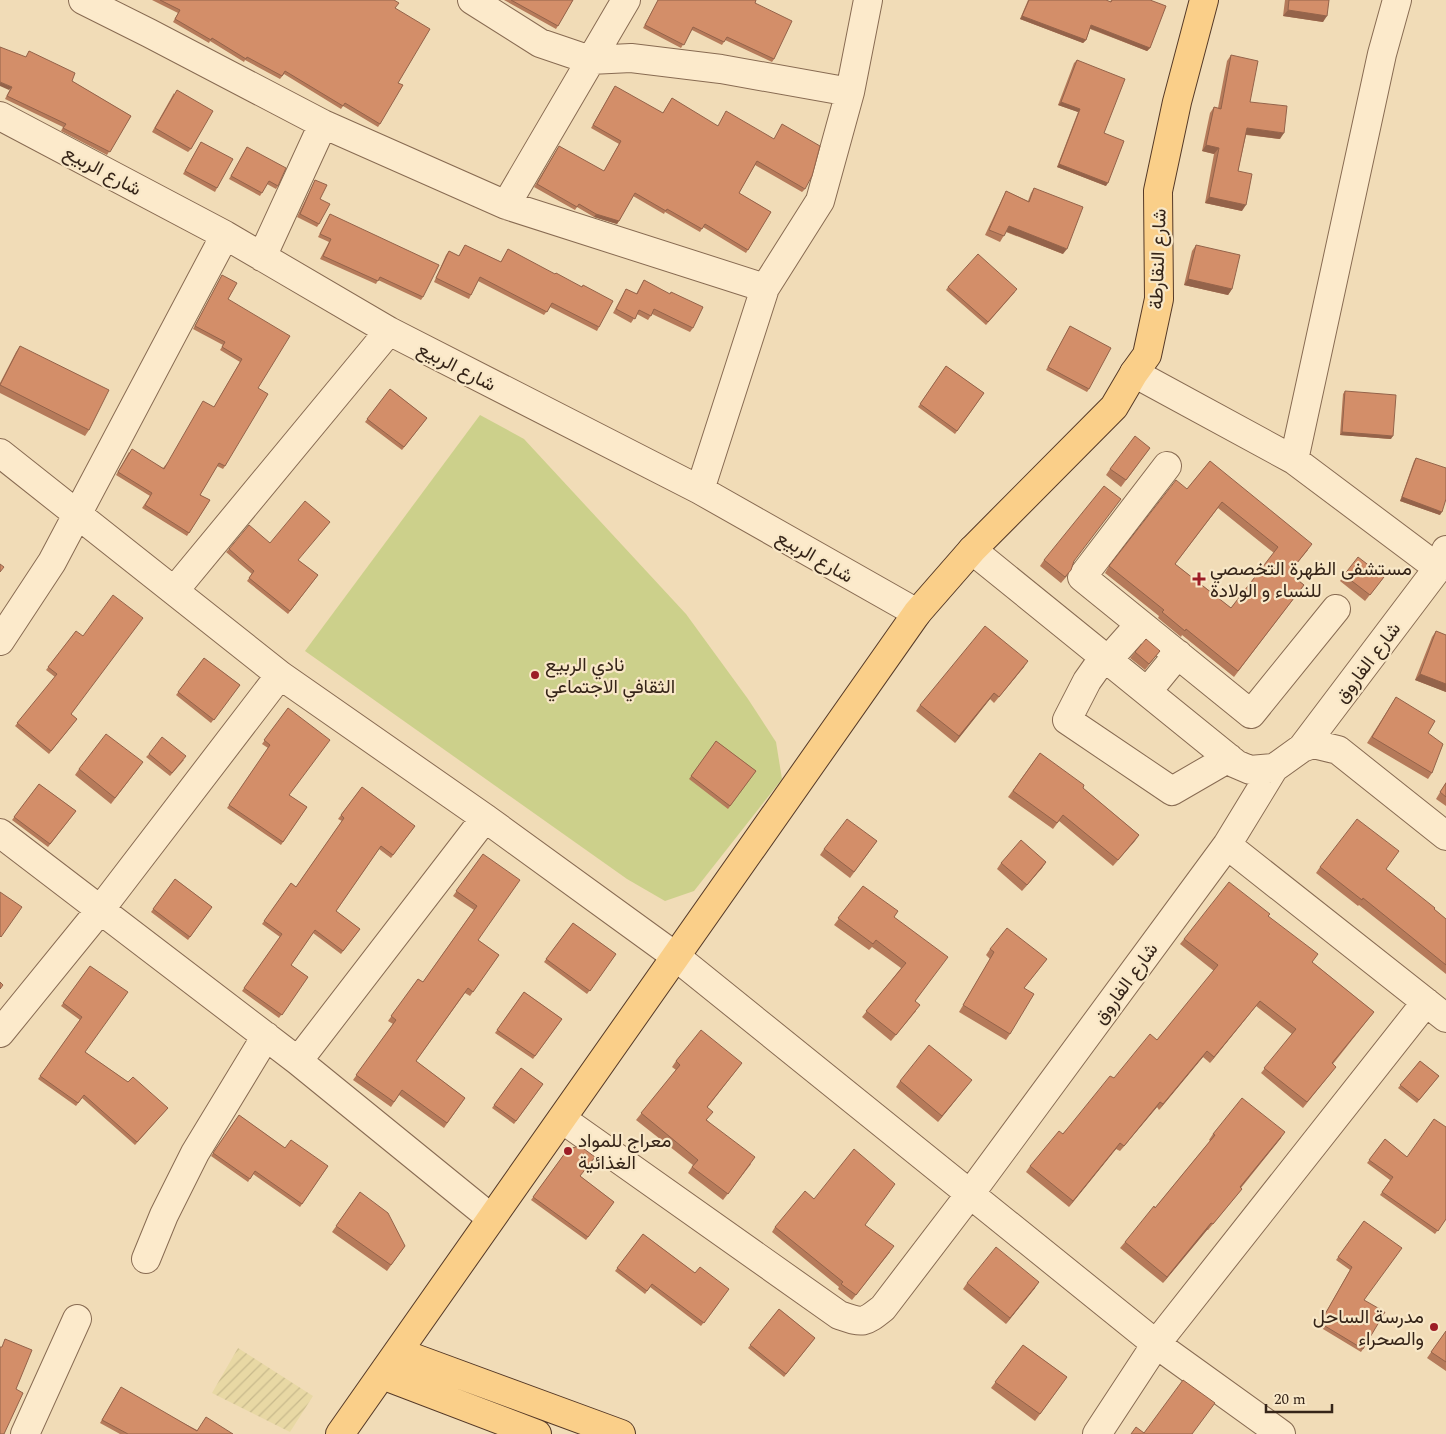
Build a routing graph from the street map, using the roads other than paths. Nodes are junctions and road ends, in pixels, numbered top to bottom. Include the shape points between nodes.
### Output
1 (83, 0) edge
2 (472, 0) edge
3 (626, 0) edge
4 (868, 0) edge
5 (1397, 0) edge
6 (1201, 1) edge
7 (590, 60) junction
8 (850, 92) junction
9 (0, 116) edge
10 (324, 124) junction
11 (506, 205) junction
12 (225, 235) junction
13 (262, 257) junction
14 (765, 288) junction
15 (389, 331) junction
16 (1134, 373) junction
17 (0, 453) edge
18 (1294, 460) junction
19 (1167, 466) dead end
20 (700, 490) junction
21 (77, 514) junction
22 (972, 550) junction
23 (1442, 559) edge
24 (174, 591) junction
25 (1336, 609) dead end
26 (916, 613) junction
27 (1140, 624) junction
28 (0, 641) edge
29 (1178, 654) junction
30 (1106, 658) junction
31 (280, 675) junction
32 (1148, 692) junction
33 (1302, 748) junction
34 (1229, 758) junction
35 (1274, 768) junction
36 (485, 818) junction
37 (0, 833) edge
38 (1446, 836) edge
39 (1227, 845) junction
40 (100, 910) junction
41 (675, 956) junction
42 (1436, 1010) edge
43 (0, 1033) edge
44 (266, 1036) junction
45 (298, 1061) junction
46 (562, 1119) junction
47 (970, 1194) junction
48 (491, 1218) junction
49 (146, 1260) dead end
50 (77, 1319) dead end
51 (1156, 1344) junction
52 (398, 1352) junction
53 (382, 1375) junction
54 (25, 1434) edge
55 (340, 1434) edge
56 (537, 1434) edge
57 (622, 1434) edge
58 (1098, 1434) edge
59 (1281, 1434) edge

1 - 10 street
2 - 7 street via 540,43
3 - 7 street
4 - 8 street
5 - 18 street via 1382,54
6 - 16 main road, شارع النقارطة via 1158,192 1160,299 1147,355
7 - 8 street via 631,58 721,69
7 - 11 street
8 - 14 street via 820,201
9 - 12 street, شارع الربيع
10 - 11 street
10 - 13 street
11 - 14 street
12 - 13 street, شارع الربيع
12 - 21 street
13 - 15 street, شارع الربيع
14 - 20 street
15 - 20 street, شارع الربيع
15 - 24 street
16 - 18 street
16 - 22 main road, شارع النقارطة via 1114,407
17 - 21 street
18 - 23 street
19 - 27 street via 1082,577
20 - 26 street, شارع الربيع
21 - 24 street
21 - 28 street via 52,562
22 - 26 main road, شارع النقارطة
22 - 30 street
23 - 33 street, شارع الفاروق
24 - 31 street
25 - 29 street via 1251,714
26 - 41 main road, شارع النقارطة
27 - 29 street
27 - 30 street
29 - 32 street
30 - 32 street
30 - 34 street via 1088,681 1067,720 1172,791
31 - 36 street
31 - 40 street
32 - 34 street
33 - 35 street, شارع الفاروق
33 - 38 street via 1313,744 1338,750
34 - 35 street via 1250,770
35 - 39 street, شارع الفاروق
36 - 41 street
36 - 45 street
37 - 40 street
39 - 42 street
39 - 47 street, شارع الفاروق
40 - 43 street
40 - 44 street
41 - 46 main road, شارع النقارطة
41 - 47 street
42 - 51 street
44 - 45 street
44 - 49 street via 195,1153
45 - 48 street
46 - 47 street, شارع الفاروق via 839,1315 859,1321 868,1320 883,1308
46 - 48 main road, شارع النقارطة
47 - 51 street
48 - 52 main road, شارع النقارطة
50 - 54 street
51 - 58 street
51 - 59 street
52 - 53 main road, شارع النقارطة
52 - 57 main road
53 - 55 main road, شارع النقارطة
53 - 56 main road

